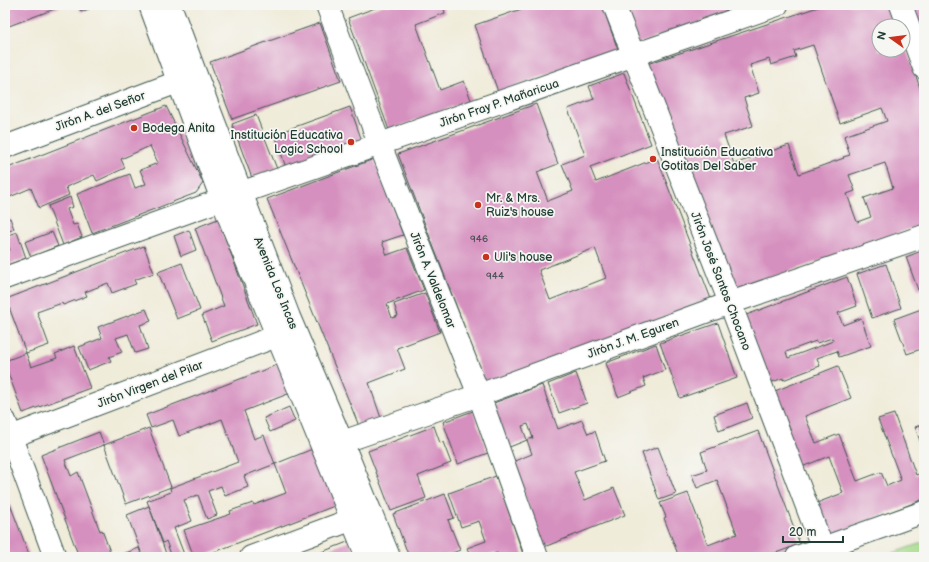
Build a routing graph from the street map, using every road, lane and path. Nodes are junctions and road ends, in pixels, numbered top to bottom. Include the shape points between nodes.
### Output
1 (150, 5) edge
2 (170, 5) edge
3 (327, 5) edge
4 (614, 5) edge
5 (777, 5) edge
6 (901, 5) edge
7 (634, 56) junction
8 (924, 68) edge
9 (187, 79) junction
10 (380, 145) junction
11 (5, 147) edge
12 (231, 197) junction
13 (924, 236) edge
14 (5, 278) edge
15 (730, 303) junction
16 (285, 333) junction
17 (479, 395) junction
18 (7, 432) edge
19 (342, 442) junction
20 (924, 512) edge
21 (361, 516) junction
22 (824, 552) edge
23 (54, 557) edge
24 (251, 557) edge
25 (367, 557) edge
26 (389, 557) edge
27 (537, 557) edge
28 (797, 557) edge

1 - 9 street, Avenida Los Incas
2 - 9 street, Avenida Los Incas
3 - 10 street, Jirón A. Valdelomar
4 - 7 street, Jirón José Santos Chocano
5 - 7 street, Jirón Fray P. Mañaricua
6 - 8 street
7 - 10 street, Jirón Fray P. Mañaricua
7 - 15 street, Jirón José Santos Chocano
9 - 11 street, Jirón A. del Señor
9 - 12 street, Avenida Los Incas
10 - 12 street, Jirón Fray P. Mañaricua
10 - 17 street, Jirón A. Valdelomar
12 - 14 street, Jirón Fray P. Mañaricua
12 - 16 street, Avenida Los Incas
13 - 15 street, Jirón J. M. Eguren
15 - 17 street, Jirón J. M. Eguren
15 - 22 street, Jirón José Santos Chocano
16 - 18 street, Jirón Virgen del Pilar
16 - 19 street, Avenida Los Incas
16 - 21 street, Avenida Los Incas
17 - 19 street, Jirón J. M. Eguren
17 - 27 street, Jirón A. Valdelomar
18 - 23 street
19 - 21 street, Avenida Los Incas
20 - 22 street
21 - 24 street
21 - 25 street, Avenida Los Incas
21 - 26 street, Avenida Los Incas
22 - 28 street

